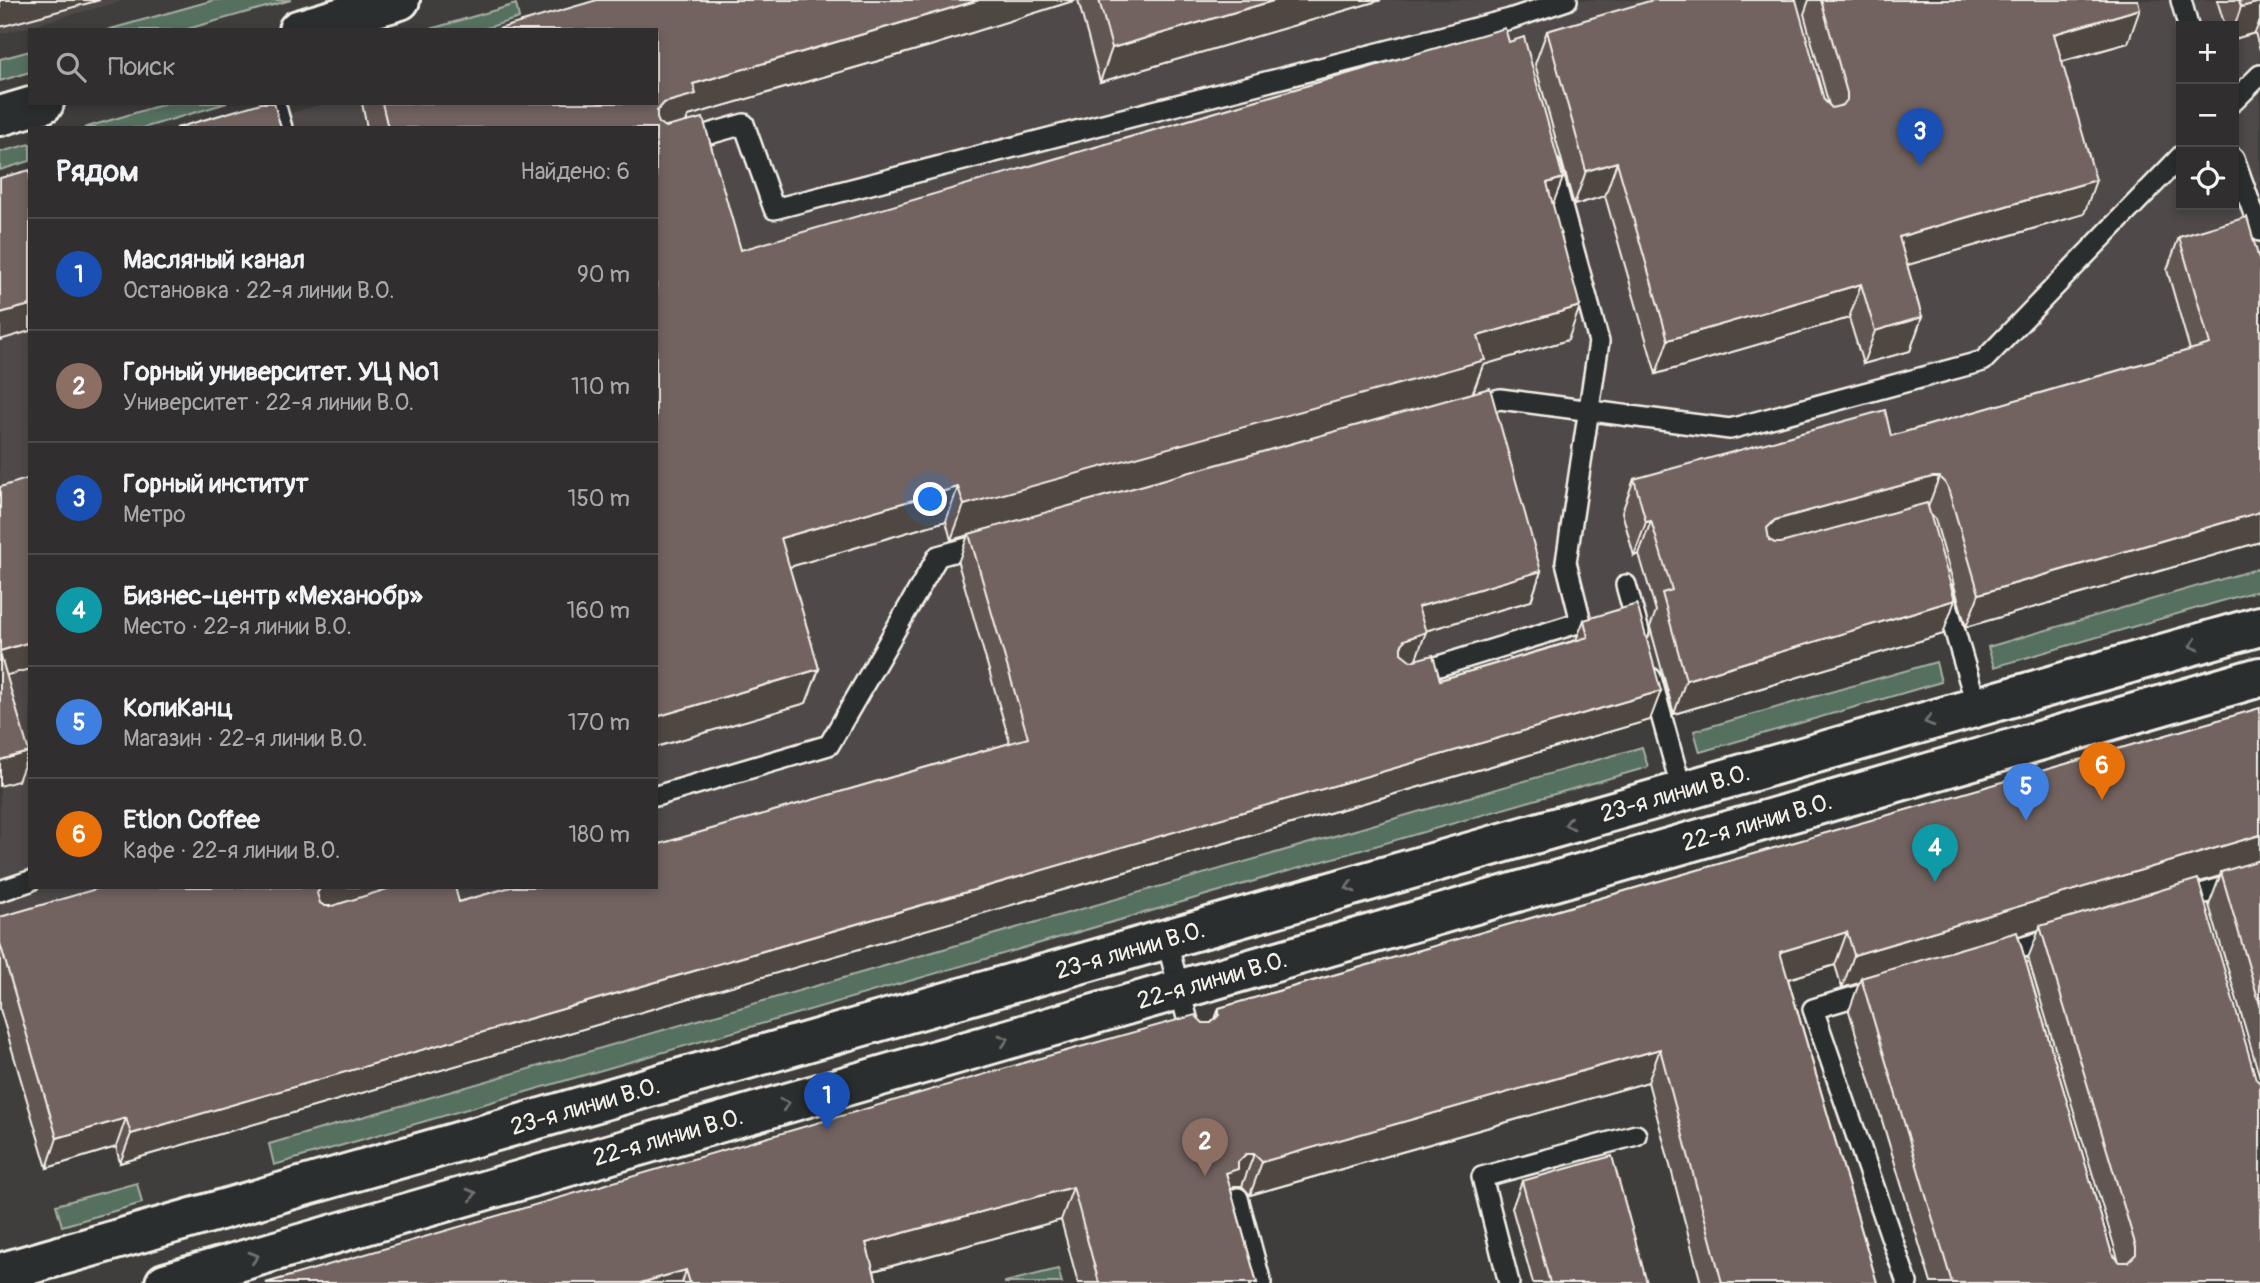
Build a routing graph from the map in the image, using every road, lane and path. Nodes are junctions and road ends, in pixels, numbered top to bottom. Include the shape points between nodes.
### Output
1 (400, 0) edge
2 (1567, 0) edge
3 (2181, 0) edge
4 (2187, 21) edge
5 (305, 28) edge
6 (2260, 75) edge
7 (2239, 96) edge
8 (37, 105) edge
9 (276, 105) edge
10 (0, 116) edge
11 (281, 126) edge
12 (658, 148) edge
13 (1547, 153) edge
14 (2176, 161) edge
15 (2239, 172) edge
16 (2260, 231) edge
17 (1589, 411) junction
18 (1447, 414) edge
19 (1005, 538) edge
20 (1937, 570) edge
21 (1626, 585) dead end
22 (2260, 626) edge
23 (2260, 677) edge
24 (1402, 678) edge
25 (1977, 707) junction
26 (1682, 792) junction
27 (658, 795) edge
28 (2260, 877) edge
29 (28, 882) edge
30 (0, 891) edge
31 (2155, 908) edge
32 (2078, 931) edge
33 (1166, 939) junction
34 (1973, 961) edge
35 (1893, 985) edge
36 (1180, 989) junction
37 (1195, 1045) edge
38 (1636, 1135) dead end
39 (1238, 1198) edge
40 (0, 1273) edge
41 (165, 1283) edge
42 (1261, 1283) edge
43 (1509, 1283) edge
44 (1907, 1283) edge

1 - 5 street
2 - 12 lane via 1512,26 775,209 744,124
3 - 4 lane
6 - 7 lane
8 - 10 street
9 - 11 lane
13 - 17 lane via 1599,342
14 - 17 lane via 1983,361 1730,429
15 - 16 lane
17 - 18 lane via 1500,399
17 - 24 lane via 1566,562 1581,622
19 - 27 lane via 938,556 829,745
20 - 25 lane
21 - 26 lane
22 -> 25 street, 23-я линии В.О.
23 - 36 street, 22-я линии В.О.
25 -> 26 street, 23-я линии В.О.
26 -> 33 street, 23-я линии В.О.
28 - 31 lane via 2196,903
29 - 30 lane
32 - 34 lane via 2015,956
33 - 36 lane
33 - 40 street, 23-я линии В.О.
35 - 44 lane via 1813,1009
36 - 37 lane
41 -> 36 street, 22-я линии В.О.
38 - 43 lane via 1482,1177
39 - 42 lane

